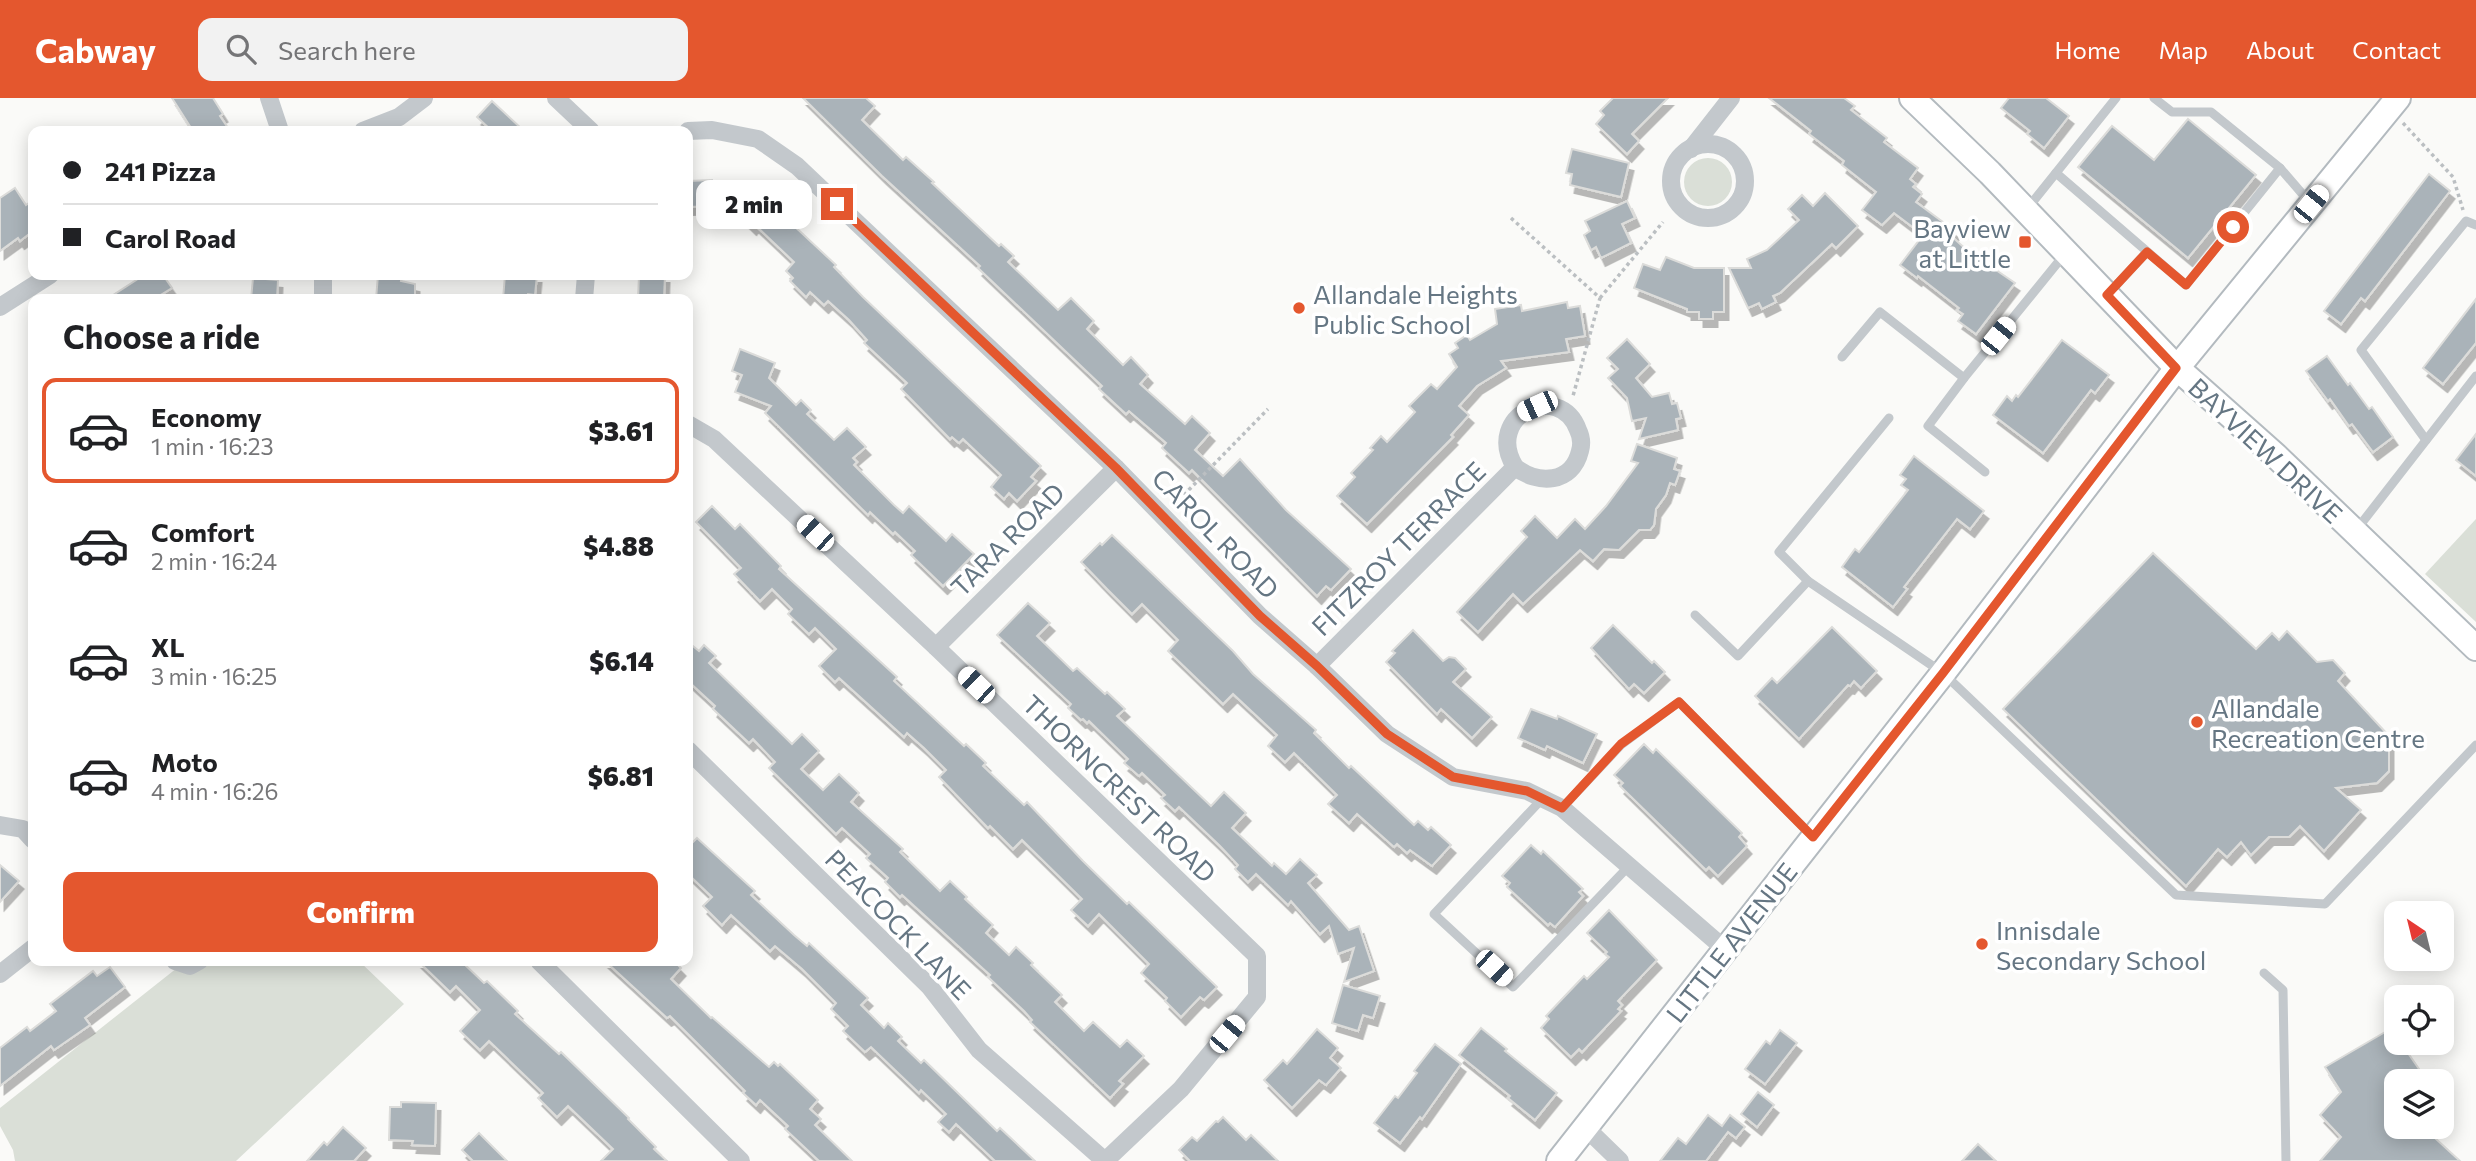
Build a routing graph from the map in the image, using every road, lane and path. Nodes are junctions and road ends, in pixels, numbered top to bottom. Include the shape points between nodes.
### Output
1 (269, 98) edge
2 (424, 98) edge
3 (556, 98) edge
4 (1731, 98) edge
5 (1912, 98) edge
6 (2116, 98) edge
7 (2154, 98) edge
8 (2393, 102) edge
9 (277, 126) edge
10 (376, 126) edge
11 (586, 126) edge
12 (693, 131) edge
13 (1691, 149) junction
14 (2280, 168) junction
15 (2056, 173) junction
16 (2311, 204) junction
17 (2026, 210) junction
18 (1511, 218) dead end
19 (2466, 221) junction
20 (1663, 222) dead end
21 (2476, 225) edge
22 (2147, 252) junction
23 (2066, 253) junction
24 (42, 280) edge
25 (2107, 295) junction
26 (1600, 298) junction
27 (0, 307) edge
28 (1842, 357) dead end
29 (2176, 368) junction
30 (2476, 376) edge
31 (1964, 377) junction
32 (1268, 409) dead end
33 (1568, 414) junction
34 (1889, 418) dead end
35 (693, 427) edge
36 (2426, 440) junction
37 (1516, 467) junction
38 (1116, 468) junction
39 (1985, 472) dead end
40 (1163, 516) junction
41 (2355, 532) junction
42 (1808, 582) junction
43 (1695, 615) dead end
44 (936, 647) junction
45 (2476, 648) edge
46 (1317, 666) junction
47 (1943, 673) junction
48 (2476, 745) edge
49 (693, 755) edge
50 (1543, 798) junction
51 (1562, 808) junction
52 (0, 825) edge
53 (28, 834) edge
54 (1813, 837) junction
55 (1629, 866) junction
56 (1726, 950) junction
57 (28, 952) edge
58 (544, 966) edge
59 (2264, 973) dead end
60 (0, 974) edge
61 (1585, 1126) junction
62 (741, 1161) edge
63 (1105, 1161) edge
64 (1559, 1161) edge
65 (1620, 1161) edge
66 (2286, 1161) edge

1 - 9 street
2 - 10 street via 399,117
3 - 11 street
4 - 13 street
5 - 17 street, BAYVIEW DRIVE
6 - 15 lane
7 - 14 lane via 2172,112 2211,112
8 - 16 street, LITTLE AVENUE
8 - 19 path via 2453,177
12 - 38 street, CAROL ROAD via 758,139 797,166
13 - 13 street via 1674,166 1672,191 1686,211 1709,218 1721,216 1740,201 1745,178 1742,166 1726,149 1714,145
14 - 16 lane
14 - 22 lane via 2186,285
15 - 17 lane
15 - 22 lane
16 - 29 street, LITTLE AVENUE
17 - 23 street, BAYVIEW DRIVE
18 - 26 path
19 - 21 lane
19 - 36 lane via 2361,350
20 - 26 path
22 - 25 lane
23 - 25 street, BAYVIEW DRIVE
23 - 31 lane
24 - 27 street
25 - 29 street, BAYVIEW DRIVE
26 - 33 path
28 - 31 lane via 1880,312
29 - 41 street, BAYVIEW DRIVE
29 - 47 street, LITTLE AVENUE
30 - 36 lane
31 - 39 lane via 1928,426
32 - 40 path
33 - 37 street, FITZROY TERRACE via 1551,406 1521,413 1511,424 1506,441
33 - 37 street, FITZROY TERRACE via 1581,437 1572,468 1559,477 1542,480
34 - 42 lane via 1779,552
35 - 44 street, THORNCREST ROAD via 714,439
36 - 41 lane
37 - 46 street, FITZROY TERRACE
38 - 40 street, CAROL ROAD
38 - 44 street, TARA ROAD
40 - 46 street, CAROL ROAD via 1260,616
41 - 45 street, BAYVIEW DRIVE
42 - 43 lane via 1738,656
42 - 47 lane
44 - 63 street, THORNCREST ROAD via 1257,956 1257,997 1181,1089
46 - 50 street, CAROL ROAD via 1387,734 1453,777
47 - 48 lane via 2176,895 2325,904
47 - 54 street, LITTLE AVENUE
49 - 63 street, PEACOCK LANE via 929,986 979,1050
50 - 51 street, CAROL ROAD
50 - 55 lane via 1434,914 1513,987
51 - 54 lane via 1621,744 1679,702
51 - 55 street, CAROL ROAD
52 - 53 street via 23,829
54 - 56 street, LITTLE AVENUE
55 - 56 street, CAROL ROAD
56 - 61 street, LITTLE AVENUE
57 - 60 street
58 - 62 street
59 - 66 lane via 2283,990
61 - 64 street, LITTLE AVENUE
61 - 65 street

